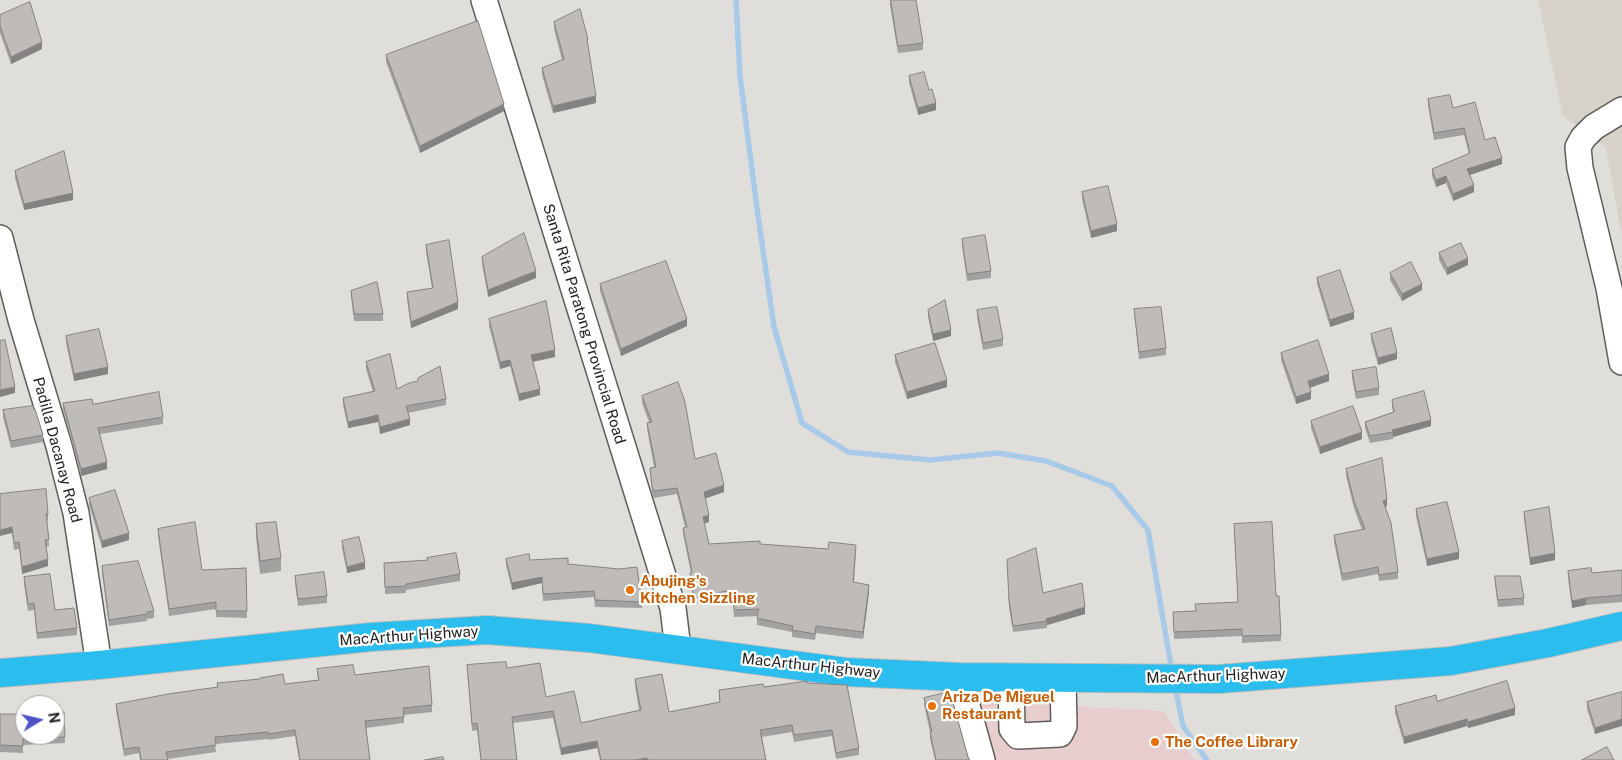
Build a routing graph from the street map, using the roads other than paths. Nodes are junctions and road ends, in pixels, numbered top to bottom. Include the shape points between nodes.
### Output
1 (484, 0) edge
2 (1622, 110) edge
3 (0, 238) edge
4 (1622, 362) edge
5 (1622, 626) edge
6 (678, 649) junction
7 (99, 665) junction
8 (0, 673) edge
9 (959, 677) junction
10 (1011, 677) junction
11 (1063, 678) junction
12 (982, 760) edge

1 - 6 street, Santa Rita Paratong Provincial Road via 673,608
2 - 4 street via 1594,127 1578,147
3 - 7 street, Padilla Dacanay Road via 76,513
5 - 11 highway, MacArthur Highway via 1451,660 1219,679
6 - 7 highway, MacArthur Highway via 487,630
6 - 9 highway, MacArthur Highway via 846,672
7 - 8 highway, MacArthur Highway
9 - 10 highway, MacArthur Highway
9 - 12 street
10 - 11 highway, MacArthur Highway
10 - 11 street via 1012,729 1018,736 1060,734 1064,726

